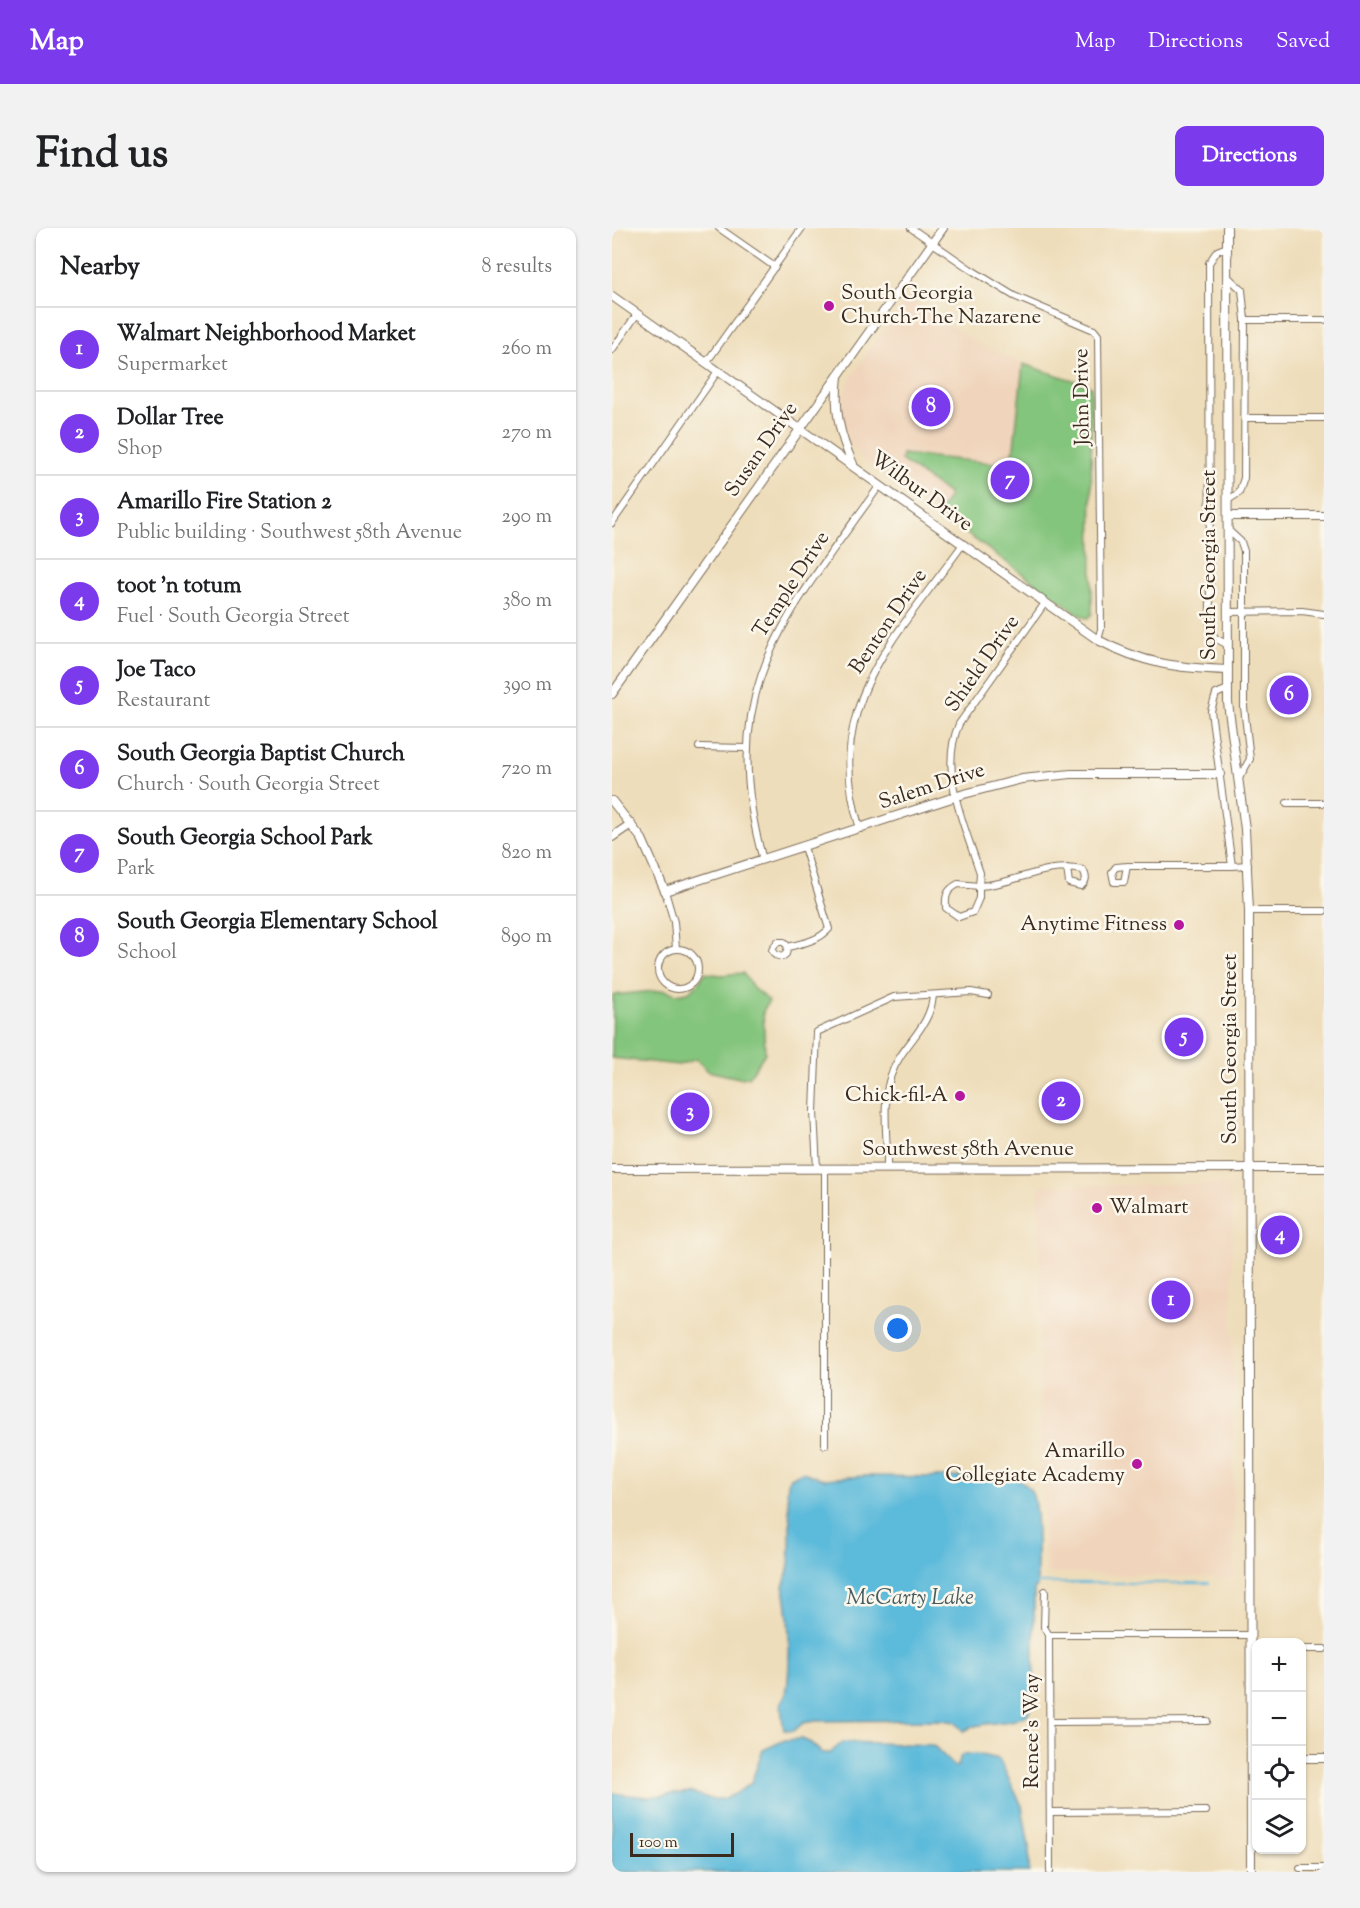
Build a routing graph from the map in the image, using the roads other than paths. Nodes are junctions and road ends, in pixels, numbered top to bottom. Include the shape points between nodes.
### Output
1 (719, 228) edge
2 (802, 228) edge
3 (911, 228) edge
4 (943, 228) edge
5 (1227, 228) edge
6 (932, 243) junction
7 (1227, 247) junction
8 (775, 267) junction
9 (1228, 278) junction
10 (612, 296) edge
11 (637, 314) junction
12 (1245, 320) junction
13 (1324, 320) edge
14 (612, 350) edge
15 (706, 363) junction
16 (718, 371) junction
17 (838, 375) junction
18 (1245, 418) junction
19 (1324, 418) edge
20 (799, 429) junction
21 (853, 466) junction
22 (880, 485) junction
23 (1228, 500) junction
24 (1228, 516) junction
25 (1324, 516) edge
26 (612, 522) edge
27 (1228, 530) junction
28 (963, 544) junction
29 (1046, 603) junction
30 (1228, 612) junction
31 (1244, 612) junction
32 (1324, 614) edge
33 (1098, 640) junction
34 (1228, 645) junction
35 (1228, 670) junction
36 (1228, 689) junction
37 (612, 694) edge
38 (699, 747) dead end
39 (747, 748) junction
40 (1220, 774) junction
41 (1238, 781) junction
42 (957, 797) junction
43 (612, 801) edge
44 (1287, 803) dead end
45 (1324, 803) edge
46 (631, 824) junction
47 (860, 829) junction
48 (612, 837) edge
49 (804, 847) junction
50 (763, 860) junction
51 (1248, 865) junction
52 (1127, 866) dead end
53 (1232, 866) junction
54 (1067, 868) dead end
55 (979, 886) junction
56 (665, 891) junction
57 (1249, 911) junction
58 (1324, 911) edge
59 (788, 947) dead end
60 (676, 949) junction
61 (933, 994) junction
62 (988, 995) dead end
63 (821, 1168) junction
64 (887, 1168) junction
65 (1248, 1168) junction
66 (1324, 1168) edge
67 (612, 1169) edge
68 (825, 1445) dead end
69 (1045, 1591) dead end
70 (1049, 1635) junction
71 (1251, 1635) junction
72 (1306, 1649) edge
73 (1324, 1649) edge
74 (1207, 1721) dead end
75 (1050, 1722) junction
76 (1253, 1746) edge
77 (1306, 1758) edge
78 (1324, 1758) edge
79 (1252, 1800) edge
80 (1206, 1811) dead end
81 (1050, 1812) junction
82 (1300, 1868) dead end
83 (1324, 1868) edge
84 (1050, 1872) edge
85 (1251, 1872) edge

1 - 8 street
2 - 8 street
3 - 6 street, John Drive
4 - 6 main road, Susan Drive
5 - 7 main road, South Georgia Street
6 - 17 main road, Susan Drive
6 - 33 street, John Drive via 1014,296 1098,335 1101,629
7 - 9 main road, South Georgia Street
7 - 34 street via 1217,251 1209,263 1210,628 1215,638
8 - 15 street
9 - 12 street via 1242,290
9 - 23 main road, South Georgia Street
10 - 11 main road, Wilbur Drive
11 - 14 street
11 - 15 main road, Wilbur Drive
12 - 13 street
12 - 18 street
15 - 16 main road, Wilbur Drive
16 - 20 main road, Wilbur Drive
16 - 26 street
17 - 20 main road, Susan Drive
17 - 21 main road via 838,430
18 - 19 street
18 - 23 street via 1244,478 1239,494
20 - 21 main road, Wilbur Drive
20 - 37 main road, Susan Drive
21 - 22 main road, Wilbur Drive
22 - 28 main road, Wilbur Drive
22 - 39 street, Temple Drive via 780,628 759,678
23 - 24 main road, South Georgia Street
24 - 25 main road
24 - 27 main road, South Georgia Street
27 - 30 main road, South Georgia Street
27 - 31 street via 1244,550
28 - 29 main road, Wilbur Drive
28 - 47 street, Benton Drive via 874,667 856,708 849,773
29 - 33 main road, Wilbur Drive
29 - 42 street, Shield Drive via 959,724 950,759
30 - 31 street
30 - 34 main road, South Georgia Street
31 - 32 street
31 - 41 street via 1244,707 1250,759
33 - 35 main road, Wilbur Drive via 1150,663
34 - 35 main road, South Georgia Street
35 - 36 main road, South Georgia Street
36 - 40 street via 1216,694 1211,711
36 - 41 main road, South Georgia Street
38 - 39 street
39 - 50 street, Temple Drive via 749,801
40 - 42 main road, Salem Drive via 1046,776 998,784
40 - 53 street
41 - 51 main road, South Georgia Street
42 - 47 main road, Salem Drive
42 - 55 street, Shield Drive via 980,873
43 - 46 main road
44 - 45 street
46 - 48 main road
46 - 56 main road via 657,867
47 - 49 main road, Salem Drive
49 - 50 main road, Salem Drive
49 - 59 street via 829,929 822,936
50 - 56 main road, Salem Drive
51 - 53 street
51 - 57 main road, South Georgia Street
52 - 53 street
54 - 55 street via 1050,868
55 - 55 street via 958,884 949,890 946,908 960,917 974,912
56 - 60 street via 674,922
57 - 58 street
57 - 65 main road, South Georgia Street
60 - 60 street via 685,950 697,962 697,975 691,985 683,988 667,986 658,971 659,963
61 - 62 street
61 - 63 street via 894,997 817,1032 814,1112
61 - 64 street via 930,1016 898,1057 890,1076
63 - 64 main road, Southwest 58th Avenue
63 - 67 main road, Southwest 58th Avenue
63 - 68 street
64 - 65 main road, Southwest 58th Avenue
65 - 66 main road, Southwest 58th Avenue
65 - 71 main road, South Georgia Street
69 - 70 street, Renee's Way via 1044,1627
70 - 71 street
70 - 75 street, Renee's Way
71 - 76 main road, South Georgia Street
72 - 73 street
74 - 75 street
75 - 81 street, Renee's Way
77 - 78 main road
79 - 85 main road, South Georgia Street
80 - 81 street
81 - 84 street, Renee's Way
82 - 83 street

